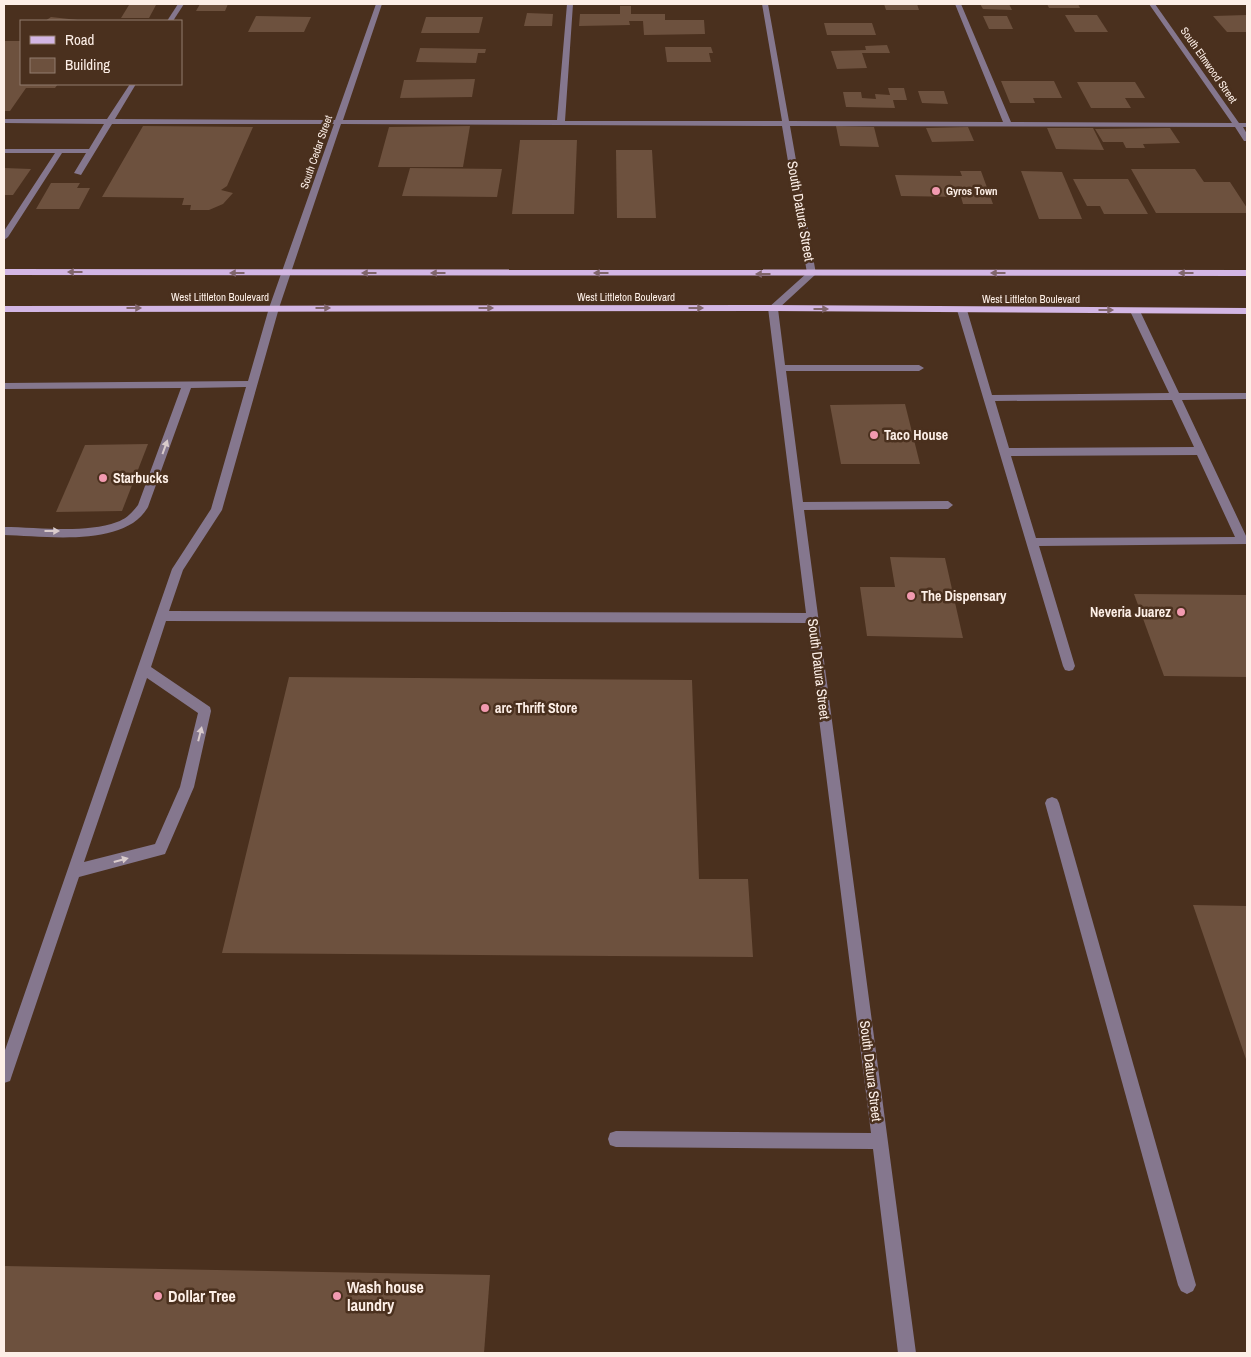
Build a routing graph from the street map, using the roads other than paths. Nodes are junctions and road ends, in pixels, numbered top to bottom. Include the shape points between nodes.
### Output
1 (180, 4) edge
2 (379, 4) edge
3 (570, 4) edge
4 (765, 4) edge
5 (958, 4) edge
6 (1152, 4) edge
7 (171, 20) edge
8 (131, 85) edge
9 (4, 121) edge
10 (110, 121) junction
11 (338, 121) junction
12 (561, 122) junction
13 (786, 123) junction
14 (1008, 124) junction
15 (1237, 125) junction
16 (1247, 125) edge
17 (1247, 139) edge
18 (4, 151) edge
19 (60, 151) junction
20 (91, 151) junction
21 (78, 173) dead end
22 (4, 237) edge
23 (4, 272) edge
24 (286, 273) junction
25 (1247, 273) edge
26 (812, 274) junction
27 (274, 308) junction
28 (773, 308) junction
29 (4, 309) edge
30 (962, 310) junction
31 (1135, 311) junction
32 (1247, 311) edge
33 (780, 368) junction
34 (919, 368) dead end
35 (253, 384) junction
36 (188, 385) junction
37 (4, 386) edge
38 (1247, 396) edge
39 (1176, 397) junction
40 (989, 398) junction
41 (1201, 451) junction
42 (1005, 452) junction
43 (948, 505) dead end
44 (798, 506) junction
45 (4, 531) edge
46 (1032, 542) junction
47 (162, 616) junction
48 (812, 618) junction
49 (1069, 666) dead end
50 (144, 669) junction
51 (1052, 803) dead end
52 (74, 872) junction
53 (4, 1075) edge
54 (616, 1139) dead end
55 (880, 1141) junction
56 (1187, 1286) dead end
57 (907, 1353) edge

1 - 7 street
2 - 11 street, South Cedar Street
3 - 12 street
4 - 13 street, South Datura Street
5 - 14 street
6 - 15 street, South Elmwood Street
8 - 10 street
9 - 10 street
10 - 11 street
10 - 20 street
11 - 12 street
11 - 24 street, South Cedar Street
12 - 13 street
13 - 14 street
13 - 26 street, South Datura Street
14 - 15 street
15 - 16 street
15 - 17 street, South Elmwood Street
18 - 19 street
19 - 20 street
19 - 22 street
20 - 21 street
24 -> 23 main road, West Littleton Boulevard
26 -> 24 main road, West Littleton Boulevard
24 - 27 street, South Cedar Street
25 -> 26 main road, West Littleton Boulevard
26 - 28 street, South Datura Street
27 -> 28 main road, West Littleton Boulevard
29 -> 27 main road, West Littleton Boulevard
27 - 35 street, South Cedar Street
28 -> 30 main road, West Littleton Boulevard
28 - 33 street, South Datura Street
30 -> 31 main road, West Littleton Boulevard
30 - 40 street
31 - 32 main road, West Littleton Boulevard
31 - 39 street
33 - 34 street
33 - 44 street, South Datura Street
35 - 36 street
35 - 47 street, South Cedar Street via 216,510 178,569
36 - 37 street
45 -> 36 street via 97,530 117,527 136,517 143,507
38 - 39 street
39 - 40 street
39 - 41 street
40 - 42 street
41 - 42 street
41 - 46 street via 1243,541
42 - 46 street
43 - 44 street
44 - 48 street, South Datura Street
46 - 49 street
47 - 48 street
47 - 50 street, South Cedar Street
48 - 55 street, South Datura Street
50 - 52 street, South Cedar Street
52 -> 50 street via 160,849 187,787 205,711
51 - 56 street
52 - 53 street, South Cedar Street
54 - 55 street
55 - 57 street, South Datura Street

